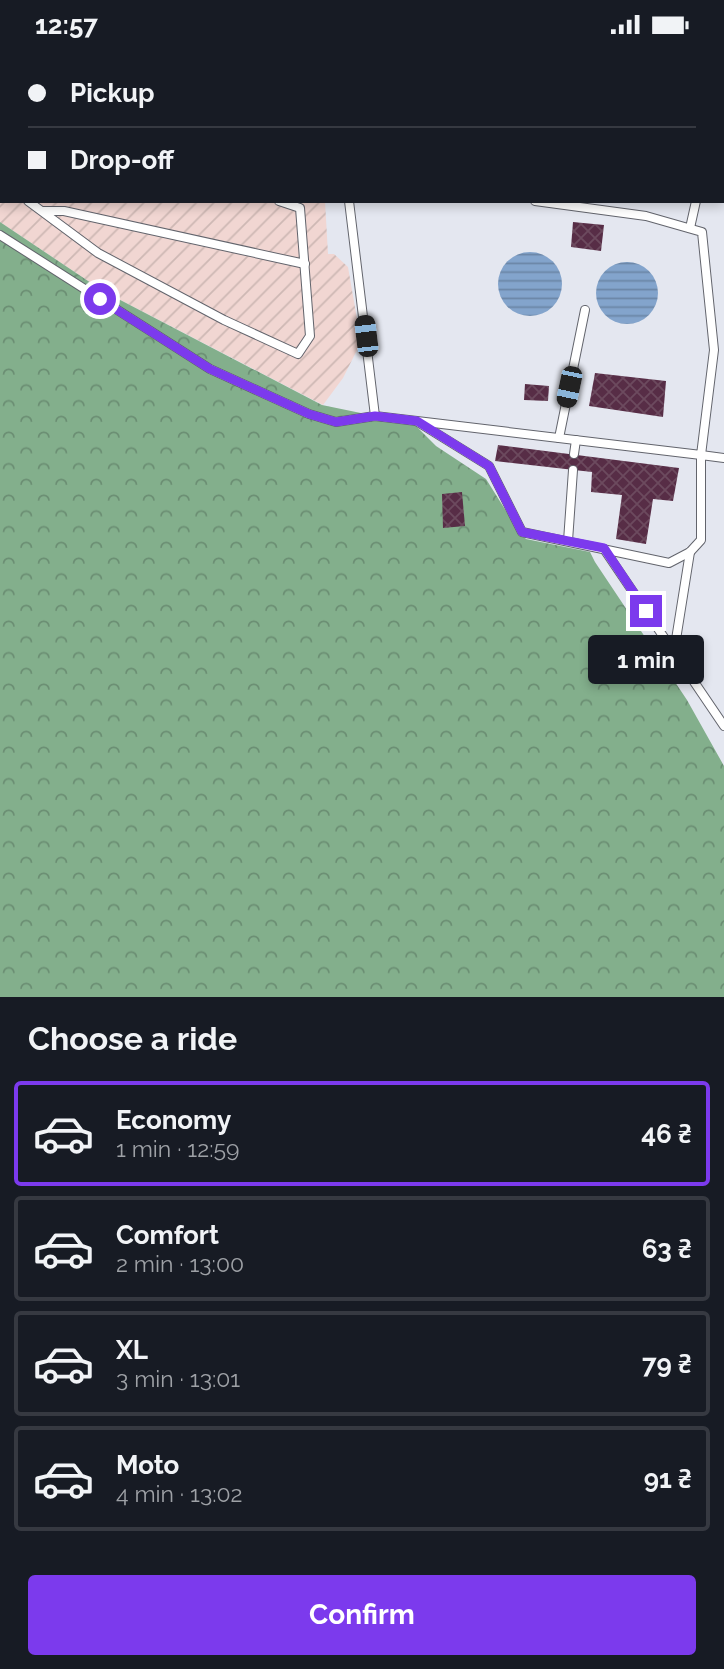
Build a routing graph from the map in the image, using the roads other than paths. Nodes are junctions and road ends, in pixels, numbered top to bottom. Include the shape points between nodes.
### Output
1 (31, 203) edge
2 (285, 203) edge
3 (349, 203) edge
4 (550, 203) edge
5 (696, 203) edge
6 (43, 211) junction
7 (690, 228) junction
8 (0, 235) edge
9 (305, 264) junction
10 (585, 310) dead end
11 (375, 416) junction
12 (417, 421) junction
13 (559, 438) junction
14 (576, 440) junction
15 (574, 454) dead end
16 (701, 455) junction
17 (724, 458) edge
18 (573, 470) dead end
19 (568, 541) junction
20 (604, 548) junction
21 (690, 552) junction
22 (674, 652) junction
23 (724, 726) edge

1 - 6 lane
2 - 9 lane via 300,208
3 - 11 lane
4 - 7 lane via 646,216
5 - 7 lane
6 - 9 lane via 64,211
6 - 9 lane via 97,253 298,354 310,336
7 - 16 lane via 702,232 714,349
8 - 11 lane via 210,369 336,422
10 - 13 lane
11 - 12 lane
12 - 13 lane
12 - 19 lane via 489,466 522,532
13 - 14 lane
14 - 15 lane
14 - 16 lane
16 - 17 lane
16 - 21 lane via 701,540
18 - 19 lane
19 - 20 lane
20 - 21 lane via 669,563
20 - 22 lane
21 - 22 lane
22 - 23 lane

